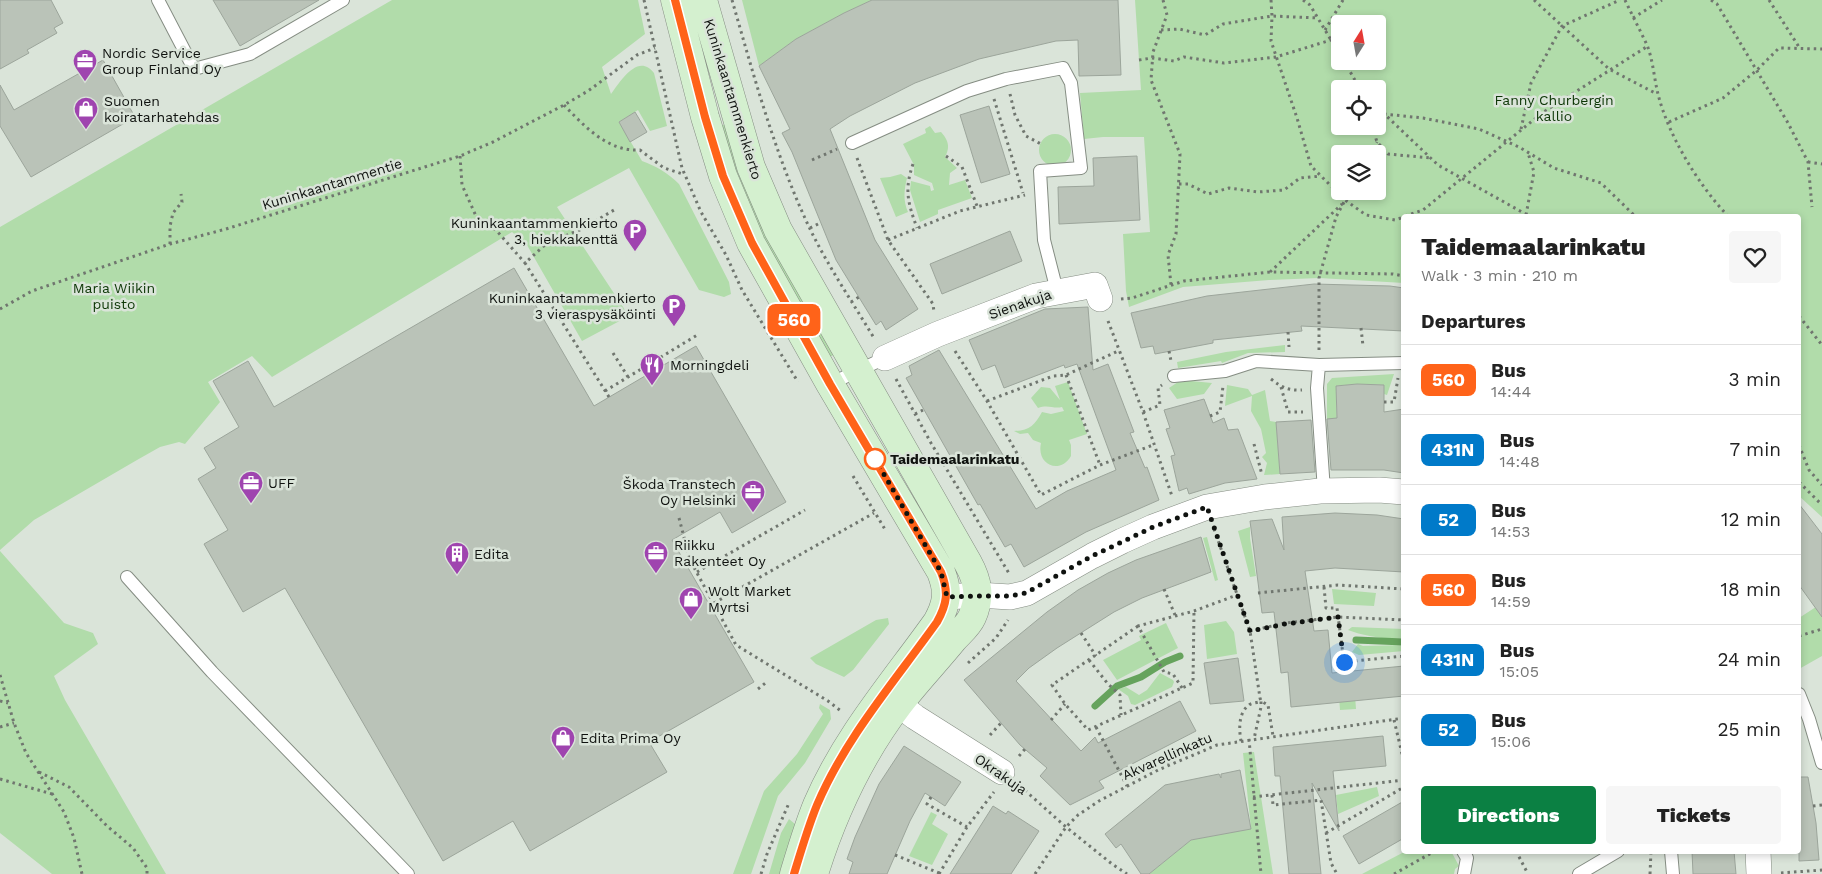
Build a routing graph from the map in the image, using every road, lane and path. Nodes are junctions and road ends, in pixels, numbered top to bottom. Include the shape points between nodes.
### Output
1 (158, 0) edge
2 (343, 0) edge
3 (644, 0) edge
4 (674, 0) edge
5 (703, 0) edge
6 (732, 0) edge
7 (1163, 0) edge
8 (1271, 0) edge
9 (1303, 0) edge
10 (1343, 0) edge
11 (1534, 0) edge
12 (1620, 0) edge
13 (1625, 0) edge
14 (1662, 0) edge
15 (1711, 0) edge
16 (1770, 0) edge
17 (1272, 16) junction
18 (1318, 18) junction
19 (1634, 18) junction
20 (1562, 26) junction
21 (1161, 30) junction
22 (1325, 30) junction
23 (1331, 40) joint
24 (1648, 46) junction
25 (1799, 48) junction
26 (1822, 49) edge
27 (1276, 57) junction
28 (1152, 58) junction
29 (1139, 60) dead end
30 (1609, 69) junction
31 (1757, 70) junction
32 (1006, 79) junction
33 (1658, 95) junction
34 (986, 100) dead end
35 (564, 105) junction
36 (1386, 114) edge
37 (1386, 116) edge
38 (1669, 122) junction
39 (1521, 130) junction
40 (1374, 135) edge
41 (1376, 142) junction
42 (1506, 142) junction
43 (852, 143) joint
44 (1041, 144) dead end
45 (1374, 145) edge
46 (838, 149) dead end
47 (1528, 152) junction
48 (460, 156) junction
49 (946, 156) dead end
50 (1432, 158) junction
51 (812, 160) dead end
52 (1808, 162) junction
53 (912, 164) dead end
54 (1822, 164) edge
55 (684, 174) dead end
56 (1321, 176) junction
57 (1463, 179) junction
58 (1179, 184) junction
59 (1331, 186) edge
60 (1041, 191) junction
61 (181, 194) dead end
62 (1023, 195) junction
63 (1345, 200) junction
64 (977, 206) junction
65 (1812, 207) dead end
66 (614, 210) dead end
67 (1411, 214) edge
68 (1524, 214) edge
69 (1527, 214) edge
70 (1633, 214) edge
71 (1726, 214) edge
72 (1401, 218) edge
73 (820, 223) dead end
74 (810, 228) junction
75 (917, 228) junction
76 (888, 240) junction
77 (170, 244) junction
78 (525, 263) junction
79 (1270, 272) junction
80 (1321, 273) junction
81 (1401, 275) edge
82 (1171, 285) junction
83 (1057, 291) junction
84 (859, 297) dead end
85 (1100, 300) junction
86 (851, 302) junction
87 (0, 309) edge
88 (1801, 319) edge
89 (699, 334) dead end
90 (938, 334) junction
91 (1822, 345) edge
92 (1118, 351) junction
93 (613, 354) dead end
94 (885, 358) junction
95 (1401, 363) edge
96 (1319, 365) junction
97 (1401, 368) edge
98 (858, 370) junction
99 (1225, 371) junction
100 (1066, 375) junction
101 (1174, 376) dead end
102 (628, 377) junction
103 (830, 384) junction
104 (1281, 387) dead end
105 (1158, 388) dead end
106 (605, 390) junction
107 (609, 397) dead end
108 (987, 401) junction
109 (1384, 402) dead end
110 (1143, 412) junction
111 (1319, 412) junction
112 (1210, 416) dead end
113 (1153, 444) junction
114 (1254, 444) dead end
115 (1801, 450) edge
116 (1801, 457) edge
117 (1806, 462) junction
118 (1100, 465) junction
119 (1262, 478) dead end
120 (1801, 484) edge
121 (1822, 485) edge
122 (1324, 491) junction
123 (1401, 492) edge
124 (1822, 505) edge
125 (805, 510) dead end
126 (1197, 511) junction
127 (874, 513) dead end
128 (679, 518) dead end
129 (697, 572) junction
130 (127, 576) dead end
131 (1011, 581) dead end
132 (1324, 587) junction
133 (1164, 589) dead end
134 (1401, 589) edge
135 (1258, 593) dead end
136 (1238, 595) junction
137 (978, 596) junction
138 (947, 597) junction
139 (714, 603) junction
140 (1194, 611) junction
141 (1175, 615) junction
142 (1009, 617) dead end
143 (1338, 617) junction
144 (1401, 620) edge
145 (1138, 626) junction
146 (1822, 630) edge
147 (1250, 631) junction
148 (1081, 633) dead end
149 (1801, 635) edge
150 (976, 656) dead end
151 (1096, 656) junction
152 (1401, 656) edge
153 (1089, 660) junction
154 (0, 675) edge
155 (768, 681) dead end
156 (1182, 688) junction
157 (758, 689) dead end
158 (891, 699) junction
159 (1801, 699) edge
160 (0, 701) edge
161 (1261, 702) junction
162 (8, 703) junction
163 (1065, 704) junction
164 (1121, 715) junction
165 (847, 716) dead end
166 (1401, 719) edge
167 (1051, 720) dead end
168 (1394, 720) junction
169 (14, 723) junction
170 (1001, 723) dead end
171 (0, 726) edge
172 (1096, 727) junction
173 (990, 735) dead end
174 (1273, 736) junction
175 (1254, 739) junction
176 (1249, 740) junction
177 (1240, 741) junction
178 (1180, 747) dead end
179 (1401, 749) edge
180 (1165, 755) dead end
181 (1185, 758) junction
182 (1149, 762) dead end
183 (1822, 763) edge
184 (1170, 765) junction
185 (1132, 770) dead end
186 (1154, 771) junction
187 (39, 772) junction
188 (1002, 772) junction
189 (0, 779) edge
190 (1137, 780) junction
191 (1401, 780) edge
192 (1127, 786) junction
193 (1401, 789) edge
194 (53, 794) junction
195 (1272, 795) junction
196 (930, 797) dead end
197 (1254, 797) junction
198 (1822, 805) edge
199 (1813, 806) dead end
200 (967, 827) junction
201 (1066, 827) junction
202 (1326, 834) junction
203 (1430, 854) edge
204 (1465, 854) edge
205 (1518, 854) edge
206 (1613, 854) edge
207 (1651, 854) edge
208 (1672, 854) edge
209 (1759, 854) edge
210 (895, 855) dead end
211 (1822, 870) edge
212 (82, 874) edge
213 (147, 874) edge
214 (408, 874) edge
215 (794, 874) edge
216 (814, 874) edge
217 (939, 874) edge
218 (1035, 874) edge
219 (1127, 874) edge
220 (1261, 874) edge
221 (1337, 874) edge
222 (1394, 874) edge
223 (1464, 874) edge
224 (1528, 874) edge
225 (1579, 874) edge
226 (1650, 874) edge
227 (1673, 874) edge
228 (1766, 874) edge

1 - 2 lane via 194,69 250,54
3 - 35 path, Kuninkaantammentie via 655,48 637,55
4 - 103 street, Kuninkaantammenkierto via 727,186 752,243
5 - 98 street, Kuninkaantammenkierto via 751,167 791,254
6 - 74 path via 760,99 786,173
7 - 21 path via 1167,15
8 - 17 path
9 - 18 path
10 - 22 path
11 - 20 path
12 - 20 path
13 - 19 path
14 - 19 path
15 - 31 path via 1717,4
16 - 25 path
17 - 18 path
17 - 21 path via 1223,24 1205,35 1179,29
17 - 27 path via 1270,41
18 - 22 path
19 - 24 path
20 - 30 path
20 - 39 path via 1531,83
21 - 28 path
22 - 23 path
23 - 27 path
24 - 30 path
24 - 33 path
25 - 26 path
25 - 31 path via 1779,48
27 - 28 path via 1224,63 1184,57 1174,61
27 - 56 path via 1311,166
28 - 29 path
28 - 58 path via 1151,80 1180,154
30 - 33 path
30 - 39 path
31 - 38 path via 1723,98
31 - 52 path
32 - 43 lane via 967,91
32 - 44 path via 1026,136
32 - 60 lane via 1063,68 1071,83 1081,168 1040,171
33 - 38 path
34 - 62 path via 994,97
35 - 48 path, Kuninkaantammentie
35 - 55 path via 585,127 613,146 640,150 664,168
36 - 42 path via 1478,129
37 - 50 path
38 - 71 path via 1695,174
39 - 42 path
40 - 41 path
41 - 45 path
41 - 50 path via 1388,154
42 - 47 path
42 - 57 path
43 - 76 path
46 - 51 path
47 - 69 path via 1534,172
47 - 70 path via 1554,168 1600,183
48 - 77 path, Kuninkaantammentie
48 - 78 path via 462,185 476,216 496,230
49 - 64 path via 962,167
50 - 57 path
52 - 54 path
52 - 65 path
53 - 75 path via 906,192
56 - 58 path via 1300,178 1284,190 1258,192 1229,188 1208,194 1188,184
56 - 59 path
57 - 67 path via 1424,210
57 - 68 path
58 - 82 path via 1176,234 1168,255
60 - 62 path
60 - 83 lane via 1044,240
61 - 77 path via 182,202 173,213 170,226
62 - 64 path
63 - 72 path via 1366,215 1395,220
63 - 79 path
63 - 80 path via 1336,217
64 - 75 path
66 - 78 path via 582,229 546,244
73 - 74 path
74 - 86 path
75 - 76 path
76 - 90 path via 933,304
77 - 87 path, Kuninkaantammentie via 32,291
78 - 106 path
79 - 80 path
79 - 82 path
80 - 81 path
80 - 96 path
82 - 85 path via 1132,298
83 - 85 street, Sienakuja via 1095,285
83 - 90 street, Sienakuja
84 - 86 path
85 - 92 path
86 - 94 path
88 - 91 path
89 - 102 path
90 - 94 street, Sienakuja
90 - 108 path via 950,343
92 - 100 path
92 - 110 path
93 - 102 path
94 - 98 lane, Sienakuja
94 - 131 path
95 - 96 lane
96 - 99 lane via 1256,361
96 - 111 lane
97 - 109 path via 1394,402
98 - 103 lane, Sienakuja
98 - 137 street, Kuninkaantammenkierto via 972,569
99 - 101 lane
99 - 112 path via 1220,412
100 - 108 path via 1053,376
100 - 118 path
102 - 106 path
103 - 138 street, Kuninkaantammenkierto via 941,572
104 - 111 path via 1288,412
105 - 110 path via 1160,405
106 - 107 path
108 - 118 path via 1041,496
110 - 113 path
111 - 122 lane
113 - 118 path
113 - 126 path via 1173,500
114 - 119 path
115 - 117 path
116 - 117 path
117 - 121 path
120 - 124 path
122 - 123 street
122 - 126 street via 1265,497
125 - 129 path
126 - 136 path
126 - 137 street via 1153,527 1092,556 1026,593
127 - 139 path
128 - 129 path via 690,560
129 - 139 path
130 - 214 lane via 212,672
132 - 134 path
132 - 135 path
132 - 143 path via 1326,608 1336,608
133 - 141 path
136 - 140 path
136 - 147 path
137 - 138 street
137 - 158 street via 969,621
138 - 158 street via 937,622
139 - 165 path via 736,645
140 - 141 path
140 - 156 path via 1193,683
141 - 145 path
142 - 150 path via 996,638
143 - 144 path
143 - 147 path
143 - 152 path via 1344,662
145 - 151 path
145 - 156 path via 1164,672 1173,674
146 - 149 path
147 - 161 path
148 - 151 path
151 - 153 path
153 - 163 path via 1052,686
153 - 164 path via 1120,695
154 - 162 path
155 - 157 path
156 - 164 path
158 - 188 street, Okrakuja
158 - 215 street via 865,720 817,805
158 - 216 street via 831,823
159 - 183 lane
160 - 162 path
161 - 174 path via 1268,705
161 - 175 path
161 - 177 path via 1248,705 1242,714
162 - 169 path
163 - 167 path
163 - 172 path via 1088,730
164 - 172 path
166 - 168 path, Akvarellinkatu
168 - 174 path, Akvarellinkatu
168 - 179 path
169 - 171 path
169 - 187 path via 26,753
170 - 173 path
172 - 192 path
174 - 175 path, Akvarellinkatu
175 - 176 path, Akvarellinkatu
176 - 177 path, Akvarellinkatu
176 - 197 path
177 - 181 path, Akvarellinkatu via 1217,745
178 - 181 path
180 - 184 path
181 - 184 path, Akvarellinkatu
182 - 186 path
184 - 186 path, Akvarellinkatu
185 - 190 path
186 - 190 path, Akvarellinkatu
187 - 194 path
187 - 213 path via 68,787 133,848 147,868
188 - 200 path via 993,795
188 - 201 path, Okrakuja
189 - 194 path
190 - 192 path, Akvarellinkatu
191 - 195 path
192 - 201 path, Akvarellinkatu via 1088,807
193 - 202 path
194 - 212 path via 74,838
195 - 197 path
195 - 202 path via 1273,805 1320,800
196 - 200 path via 927,804
197 - 220 path
198 - 199 path
200 - 217 path
201 - 218 path, Akvarellinkatu
201 - 219 path, Okrakuja
202 - 221 path via 1331,863
203 - 222 path
204 - 223 lane
205 - 224 path
206 - 225 lane
207 - 226 path
208 - 227 lane
209 - 228 street
210 - 217 path
211 - 228 path

